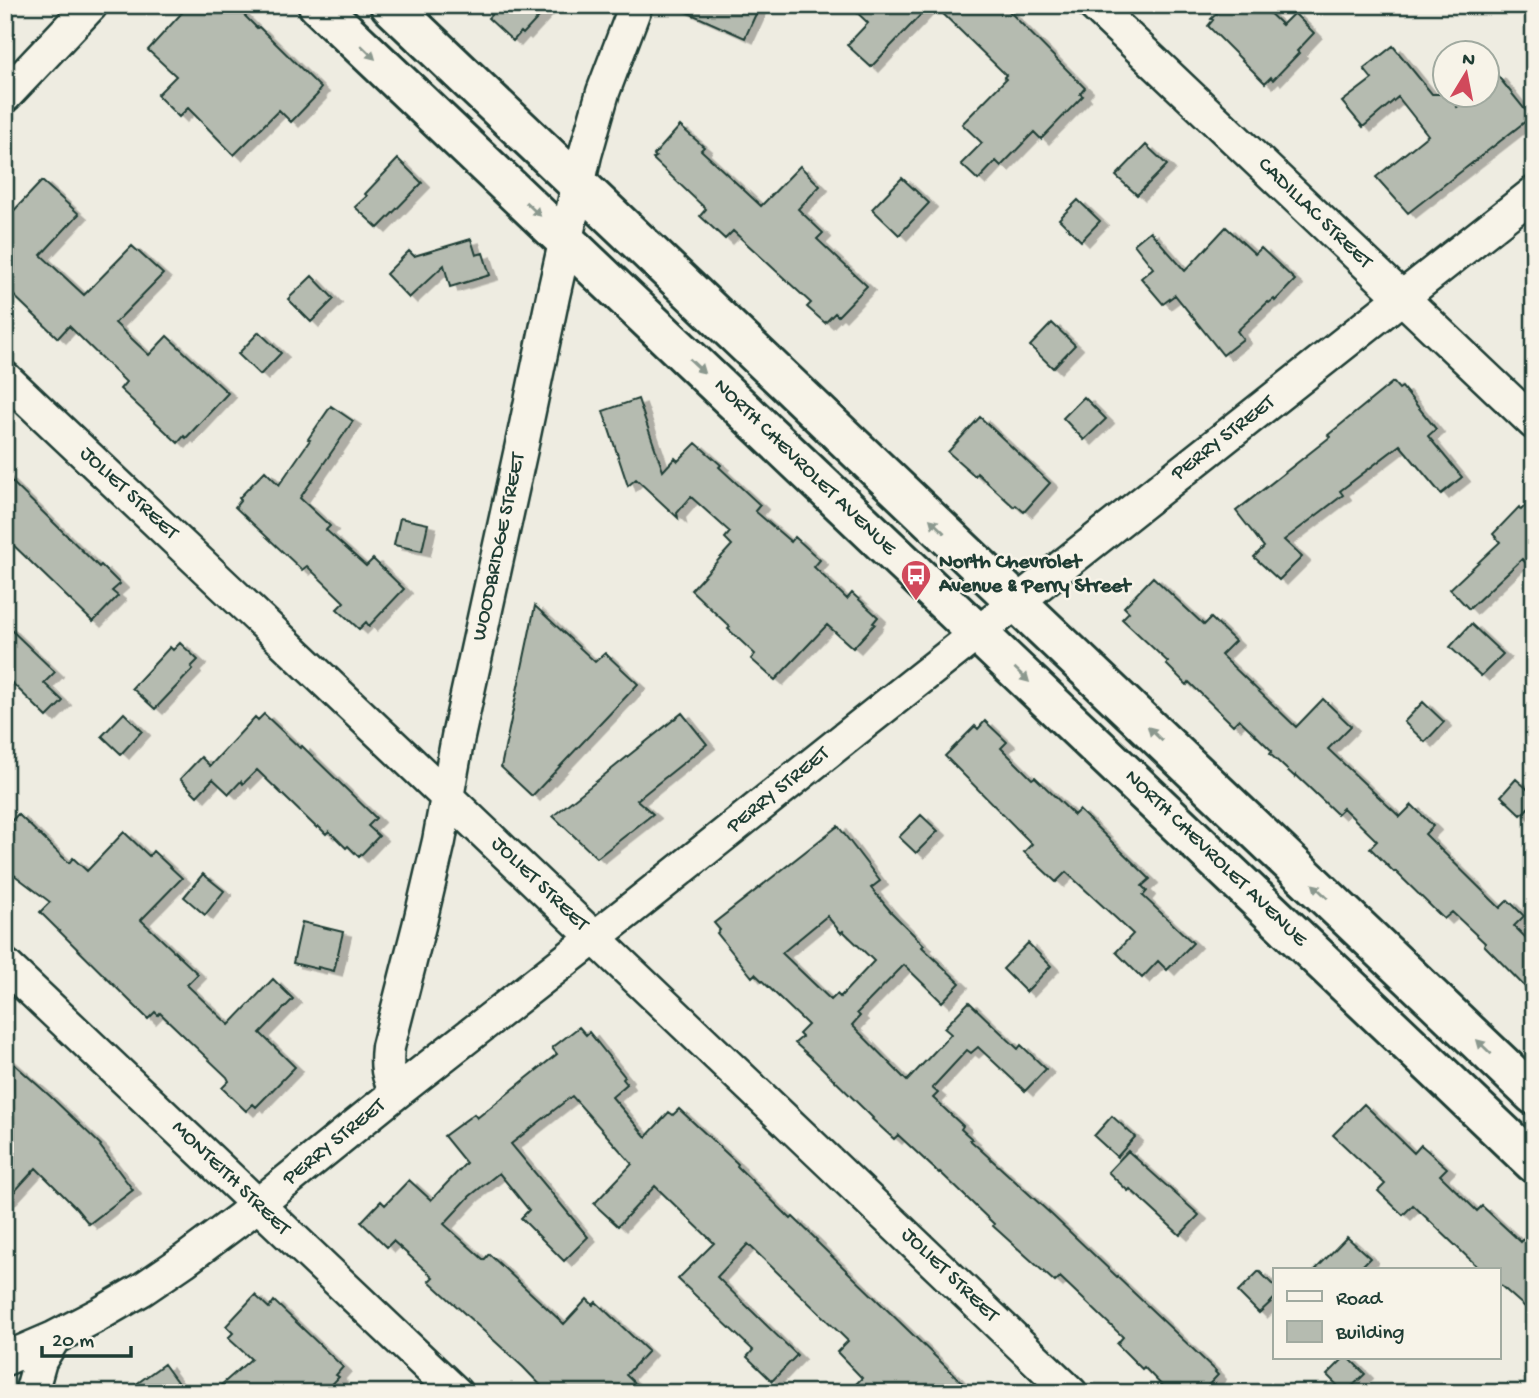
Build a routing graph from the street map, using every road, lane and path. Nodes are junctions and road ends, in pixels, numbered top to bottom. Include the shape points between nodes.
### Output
1 (91, 5) edge
2 (318, 5) edge
3 (390, 5) edge
4 (636, 5) edge
5 (1094, 5) edge
6 (5, 96) edge
7 (578, 184) junction
8 (1534, 193) edge
9 (565, 241) junction
10 (1402, 298) junction
11 (5, 378) edge
12 (1534, 423) edge
13 (1017, 602) junction
14 (978, 633) junction
15 (448, 797) junction
16 (594, 937) junction
17 (5, 965) edge
18 (1414, 981) junction
19 (1380, 1016) junction
20 (397, 1092) junction
21 (1534, 1095) edge
22 (1534, 1163) edge
23 (257, 1205) junction
24 (54, 1338) junction
25 (5, 1359) edge
26 (31, 1393) edge
27 (456, 1393) edge
28 (1071, 1393) edge

1 - 6 street
2 -> 9 street, NORTH CHEVROLET AVENUE
3 - 7 street
4 - 7 street, WOODBRIDGE STREET via 603,92
5 - 10 street, CADILLAC STREET
7 - 9 street, WOODBRIDGE STREET
13 -> 7 street
8 - 10 street, PERRY STREET
9 -> 14 street, NORTH CHEVROLET AVENUE
9 - 15 street, WOODBRIDGE STREET
10 - 12 street, CADILLAC STREET
10 - 13 street, PERRY STREET
11 - 15 street, JOLIET STREET
13 - 14 street, PERRY STREET
18 -> 13 street
14 - 16 street, PERRY STREET
14 -> 19 street, NORTH CHEVROLET AVENUE
15 - 16 street, JOLIET STREET
15 - 20 street, WOODBRIDGE STREET via 388,1047 388,1075
16 - 20 street, PERRY STREET
16 - 28 street, JOLIET STREET
17 - 23 street, MONTEITH STREET
18 - 19 street
21 -> 18 street
19 - 22 street, NORTH CHEVROLET AVENUE
20 - 23 street, PERRY STREET
23 - 24 street, PERRY STREET via 141,1290
23 - 27 street, MONTEITH STREET
24 - 25 street, PERRY STREET
24 - 26 street via 40,1360

